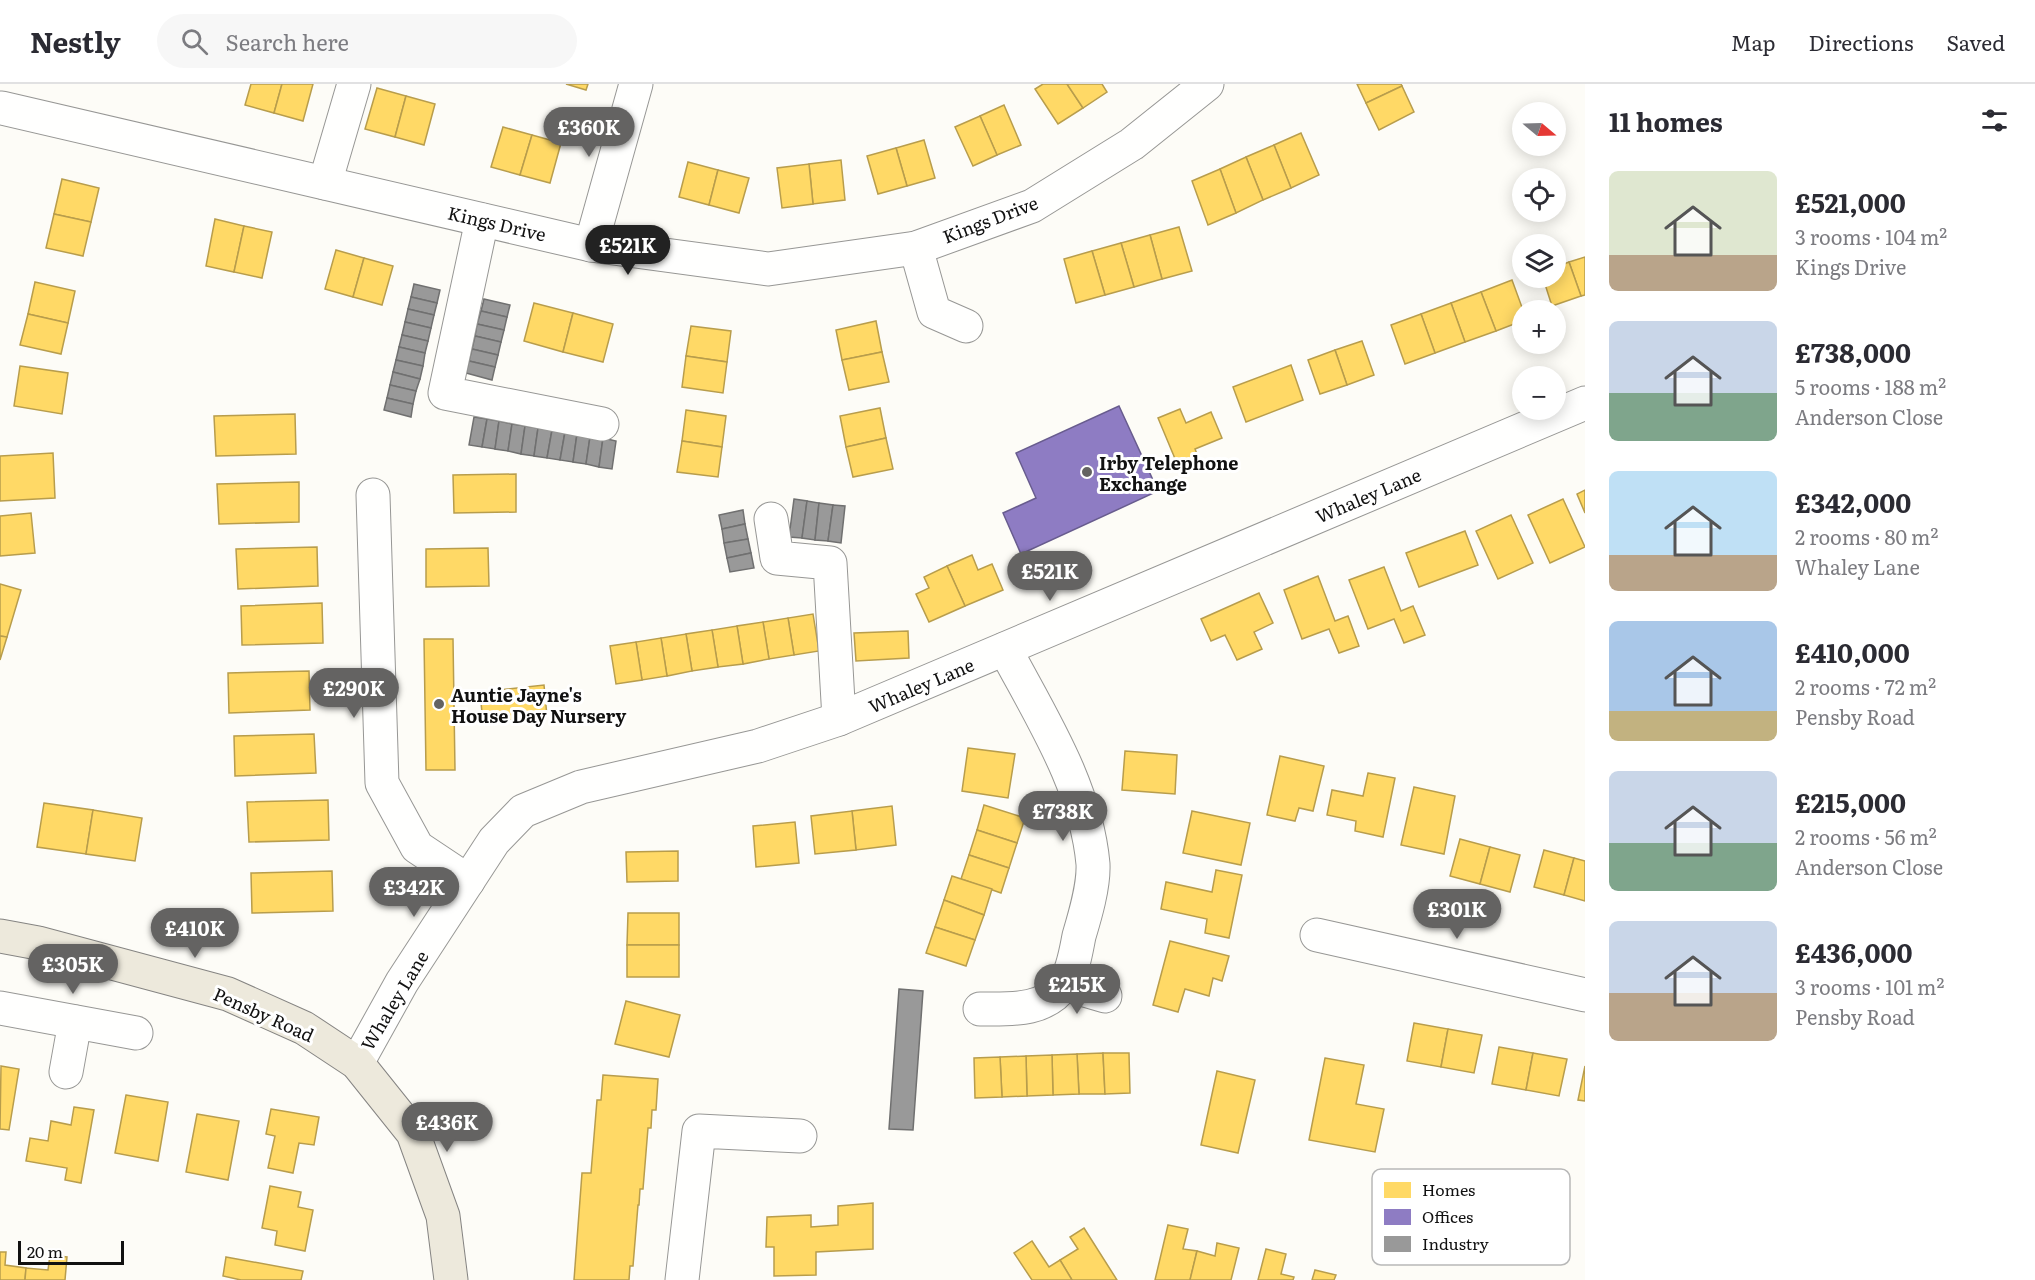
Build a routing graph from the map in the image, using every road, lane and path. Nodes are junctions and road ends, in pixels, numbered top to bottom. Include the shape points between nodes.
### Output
1 (354, 84) edge
2 (636, 84) edge
3 (1207, 84) edge
4 (3, 102) edge
5 (325, 183) junction
6 (482, 220) junction
7 (591, 245) junction
8 (916, 248) junction
9 (966, 326) dead end
10 (1585, 403) edge
11 (602, 424) dead end
12 (373, 495) dead end
13 (771, 519) dead end
14 (1005, 649) junction
15 (839, 719) junction
16 (468, 881) junction
17 (1317, 935) dead end
18 (0, 936) edge
19 (1064, 984) junction
20 (1585, 995) edge
21 (1105, 996) dead end
22 (0, 1008) edge
23 (980, 1010) dead end
24 (75, 1022) junction
25 (136, 1033) dead end
26 (357, 1064) junction
27 (66, 1072) dead end
28 (800, 1136) dead end
29 (451, 1280) edge
30 (682, 1280) edge

1 - 5 street
2 - 7 street
3 - 8 street, Kings Drive via 1132,144 1032,206
4 - 5 street, Kings Drive
5 - 6 street, Kings Drive
6 - 7 street, Kings Drive
6 - 11 street via 445,393
7 - 8 street, Kings Drive via 768,269
8 - 9 street via 934,312
10 - 14 street, Whaley Lane
12 - 16 street via 382,783 417,848
13 - 15 street via 777,558 830,563
14 - 15 street, Whaley Lane
14 - 19 street via 1067,765 1085,822 1093,866 1074,958
15 - 16 street, Whaley Lane via 758,746 581,787 523,811 494,841
16 - 26 street, Whaley Lane via 402,982
17 - 20 street
18 - 26 main road, Pensby Road via 228,994 304,1028
19 - 21 street
19 - 23 street via 1047,1001 1021,1009
22 - 24 street
24 - 25 street
24 - 27 street
26 - 29 main road, Pensby Road via 413,1133 443,1216
28 - 30 street via 699,1131

